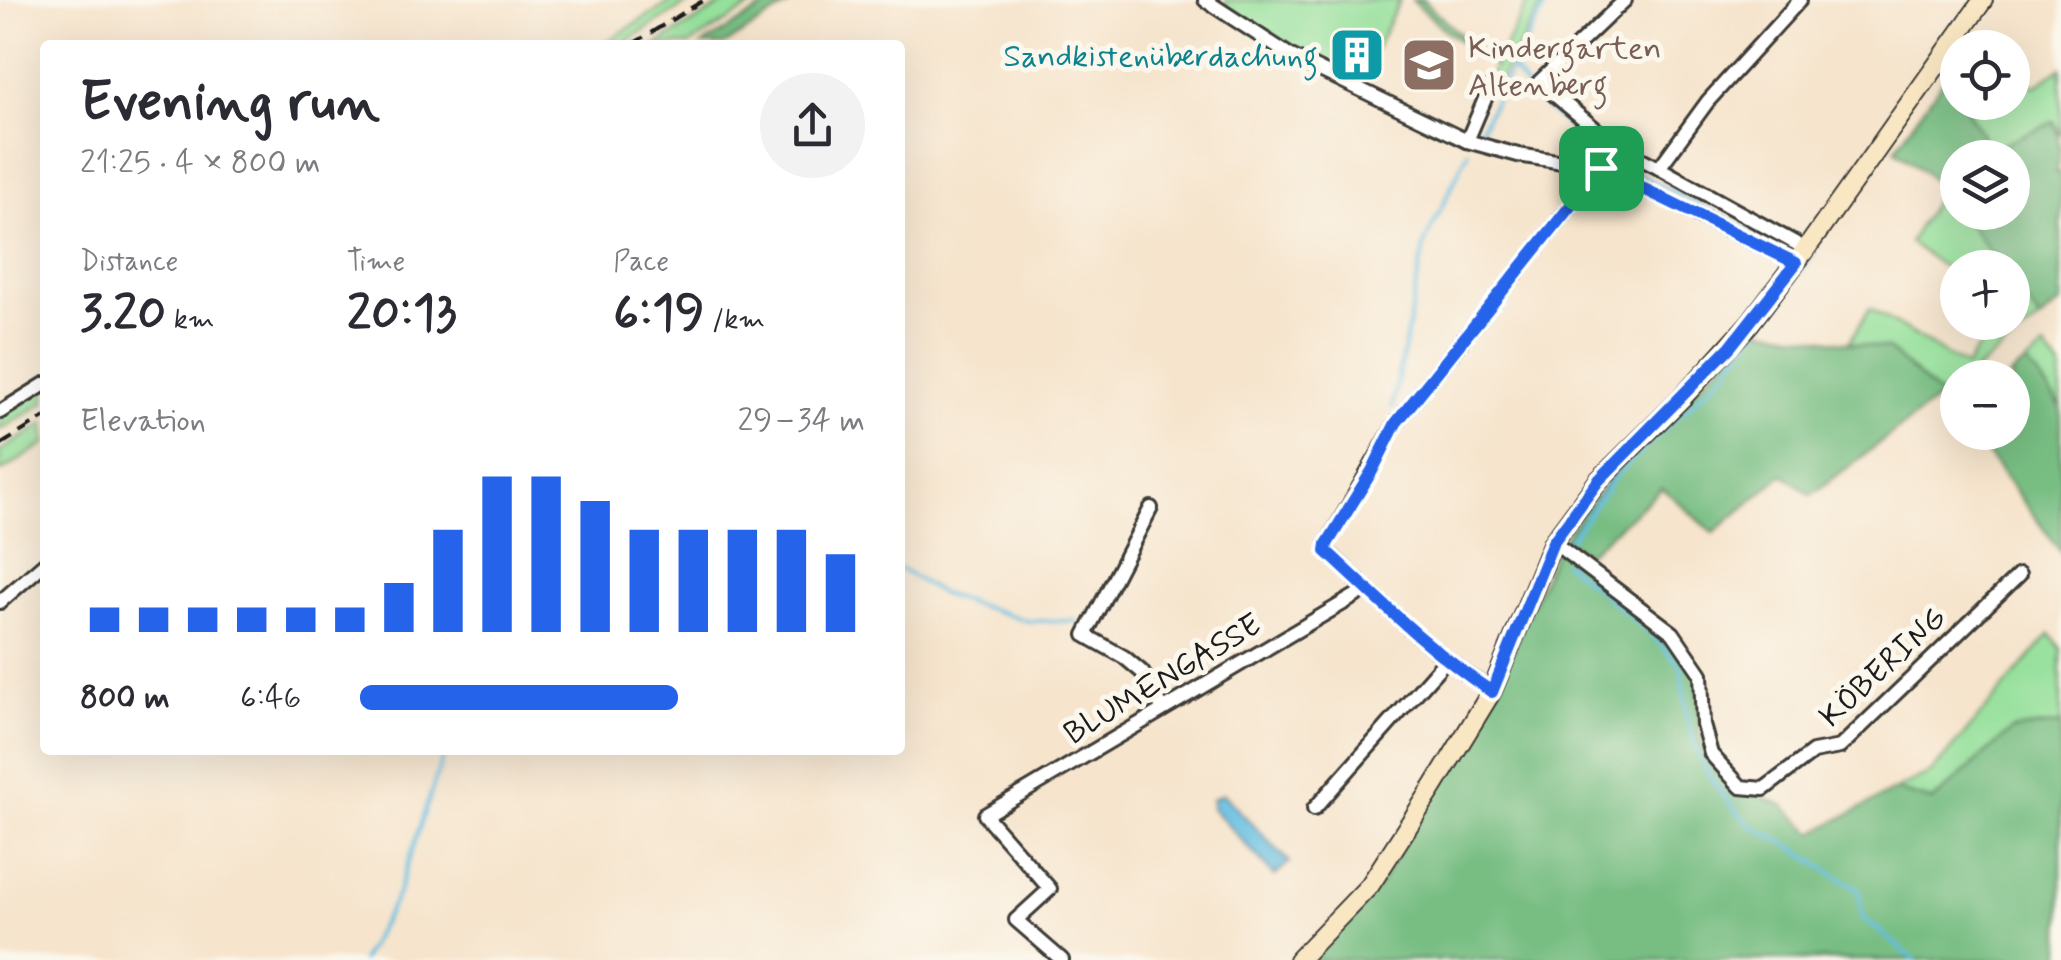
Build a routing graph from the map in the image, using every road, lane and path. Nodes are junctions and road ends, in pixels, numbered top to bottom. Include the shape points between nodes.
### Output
1 (1205, 0) edge
2 (1625, 0) edge
3 (1800, 0) edge
4 (1984, 0) edge
5 (1490, 87) dead end
6 (1467, 142) junction
7 (1601, 168) junction
8 (1659, 168) junction
9 (1801, 256) junction
10 (40, 387) edge
11 (0, 412) edge
12 (1150, 508) dead end
13 (1553, 542) junction
14 (40, 567) edge
15 (2019, 574) dead end
16 (1367, 589) junction
17 (0, 602) edge
18 (1446, 661) junction
19 (1492, 692) junction
20 (1163, 710) junction
21 (1314, 809) dead end
22 (1062, 960) edge
23 (1298, 960) edge

1 - 6 street via 1291,56
2 - 8 street via 1539,82 1616,146
3 - 8 street via 1708,101
4 - 9 main road
5 - 6 street
6 - 7 street
7 - 9 street
7 - 16 street via 1396,423 1327,544 1326,551
8 - 9 street
9 - 13 main road via 1730,347 1599,480
10 - 11 street
12 - 20 street via 1085,635 1142,672
13 - 15 street, KÖBERING via 1673,632 1701,674 1711,754 1741,787 1754,790 1814,752 1840,747
13 - 19 main road
14 - 17 street
16 - 18 street
16 - 20 street, BLUMENGASSE
18 - 19 street
18 - 21 street
19 - 23 main road via 1379,873
20 - 22 street, BLUMENGASSE via 985,815 1050,888 1016,920

